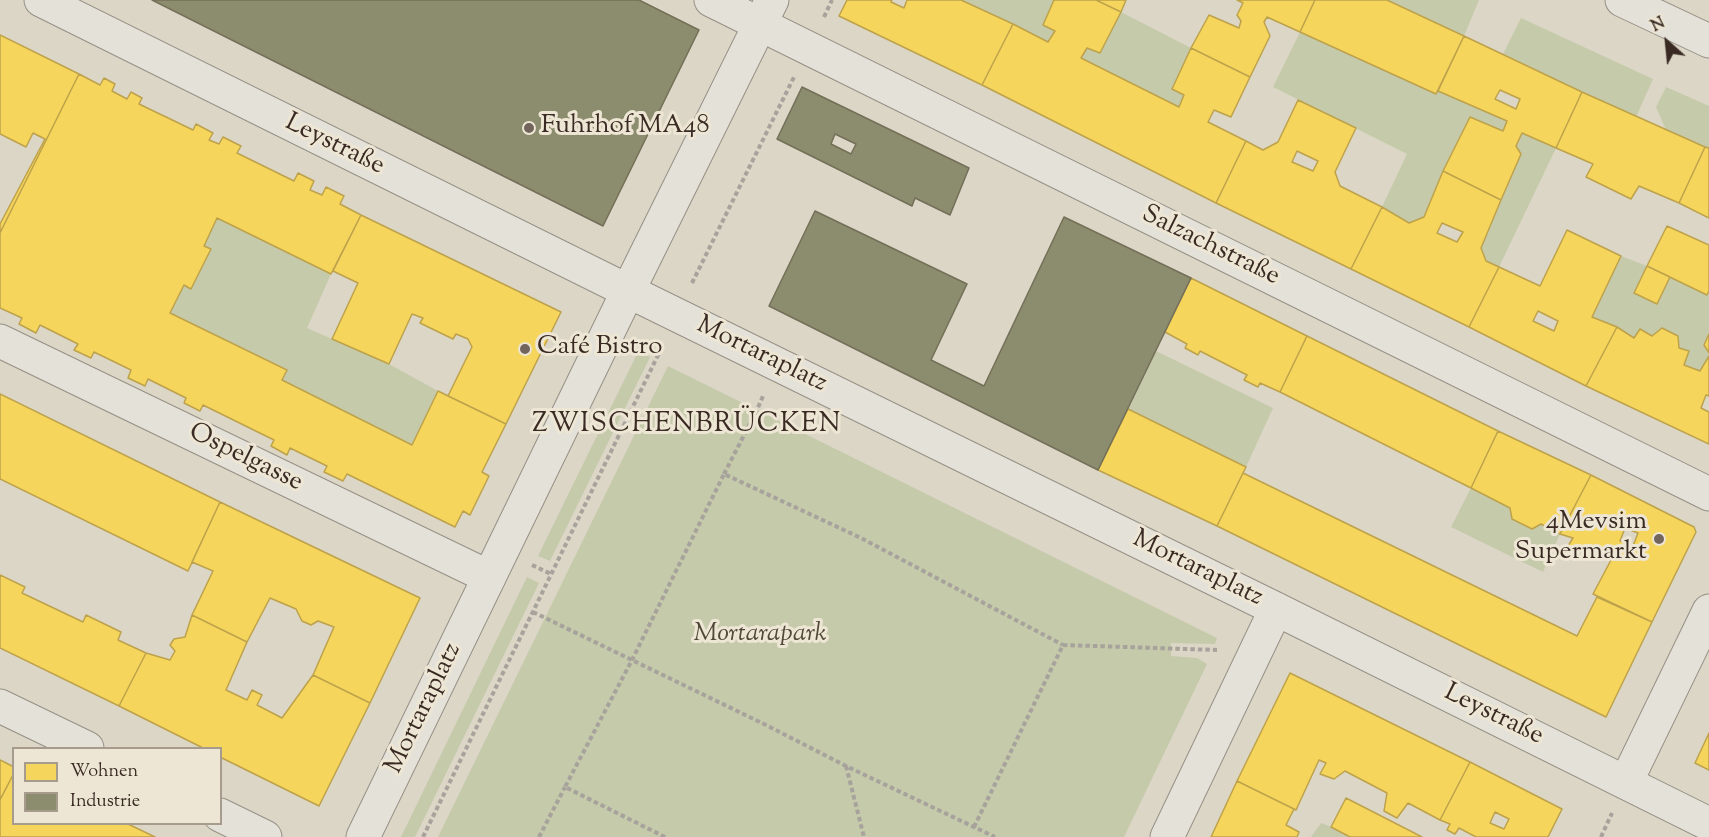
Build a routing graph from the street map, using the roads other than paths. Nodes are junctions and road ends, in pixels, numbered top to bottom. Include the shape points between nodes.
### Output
1 (41, 0) edge
2 (711, 0) edge
3 (1622, 0) edge
4 (766, 12) edge
5 (1709, 41) edge
6 (628, 291) junction
7 (0, 341) edge
8 (1709, 494) edge
9 (489, 577) junction
10 (1276, 609) junction
11 (1709, 611) edge
12 (0, 706) edge
13 (85, 747) edge
14 (1626, 782) junction
15 (222, 816) edge
16 (1709, 824) edge
17 (266, 837) edge
18 (363, 837) edge
19 (1167, 837) edge

1 - 6 street, Leystraße
2 - 4 street, Salzachstraße
3 - 5 street
4 - 6 street
4 - 8 street, Salzachstraße via 808,49
6 - 9 street, Mortaraplatz
6 - 10 street, Mortaraplatz
7 - 9 street, Ospelgasse
9 - 18 street, Mortaraplatz
10 - 14 street, Leystraße
10 - 19 street, Mortaraplatz
11 - 14 street
12 - 13 street
14 - 16 street, Leystraße
15 - 17 street

